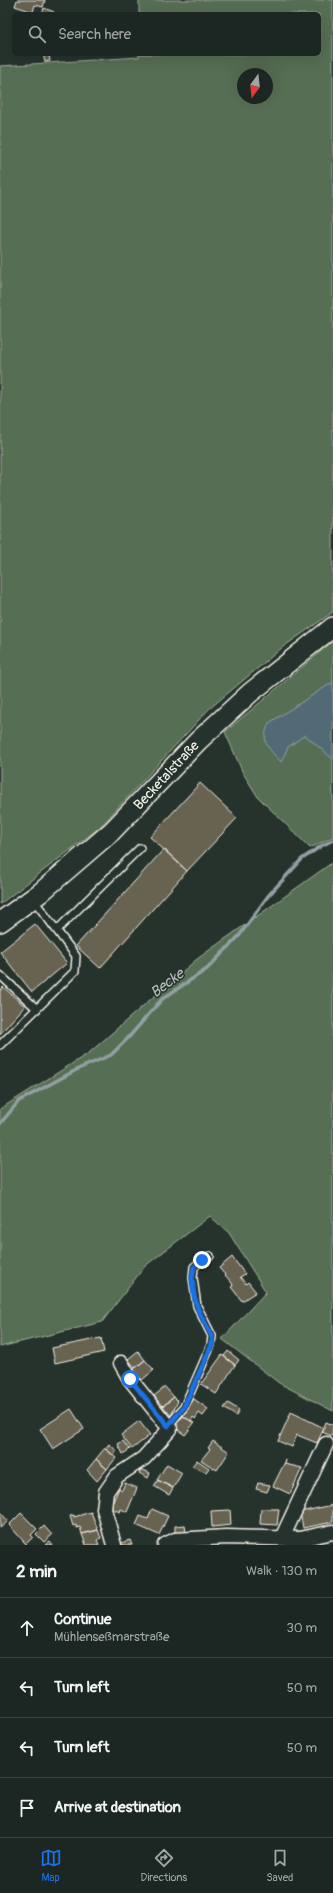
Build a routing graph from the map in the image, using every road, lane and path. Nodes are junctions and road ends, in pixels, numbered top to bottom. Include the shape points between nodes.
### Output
1 (333, 627) edge
2 (140, 848) dead end
3 (33, 899) junction
4 (0, 922) edge
5 (57, 930) junction
6 (0, 975) edge
7 (36, 1009) junction
8 (0, 1045) edge
9 (210, 1256) dead end
10 (121, 1363) dead end
11 (168, 1426) junction
12 (326, 1444) dead end
13 (333, 1532) edge
14 (282, 1538) junction
15 (238, 1541) edge
16 (114, 1545) edge
17 (165, 1545) edge

1 - 3 main road, Becketalstraße via 250,693 198,740 112,832
2 - 5 lane
3 - 4 main road, Becketalstraße
3 - 5 lane
5 - 7 lane via 76,956 75,971
6 - 7 lane
7 - 8 lane
9 - 11 lane via 194,1267 192,1278 197,1306 212,1336 212,1345 184,1407
10 - 11 street via 130,1379
11 - 16 street via 170,1429 144,1458 117,1476 106,1492 104,1509
12 - 14 street
13 - 14 street via 300,1539
14 - 15 street
15 - 17 street via 175,1540

